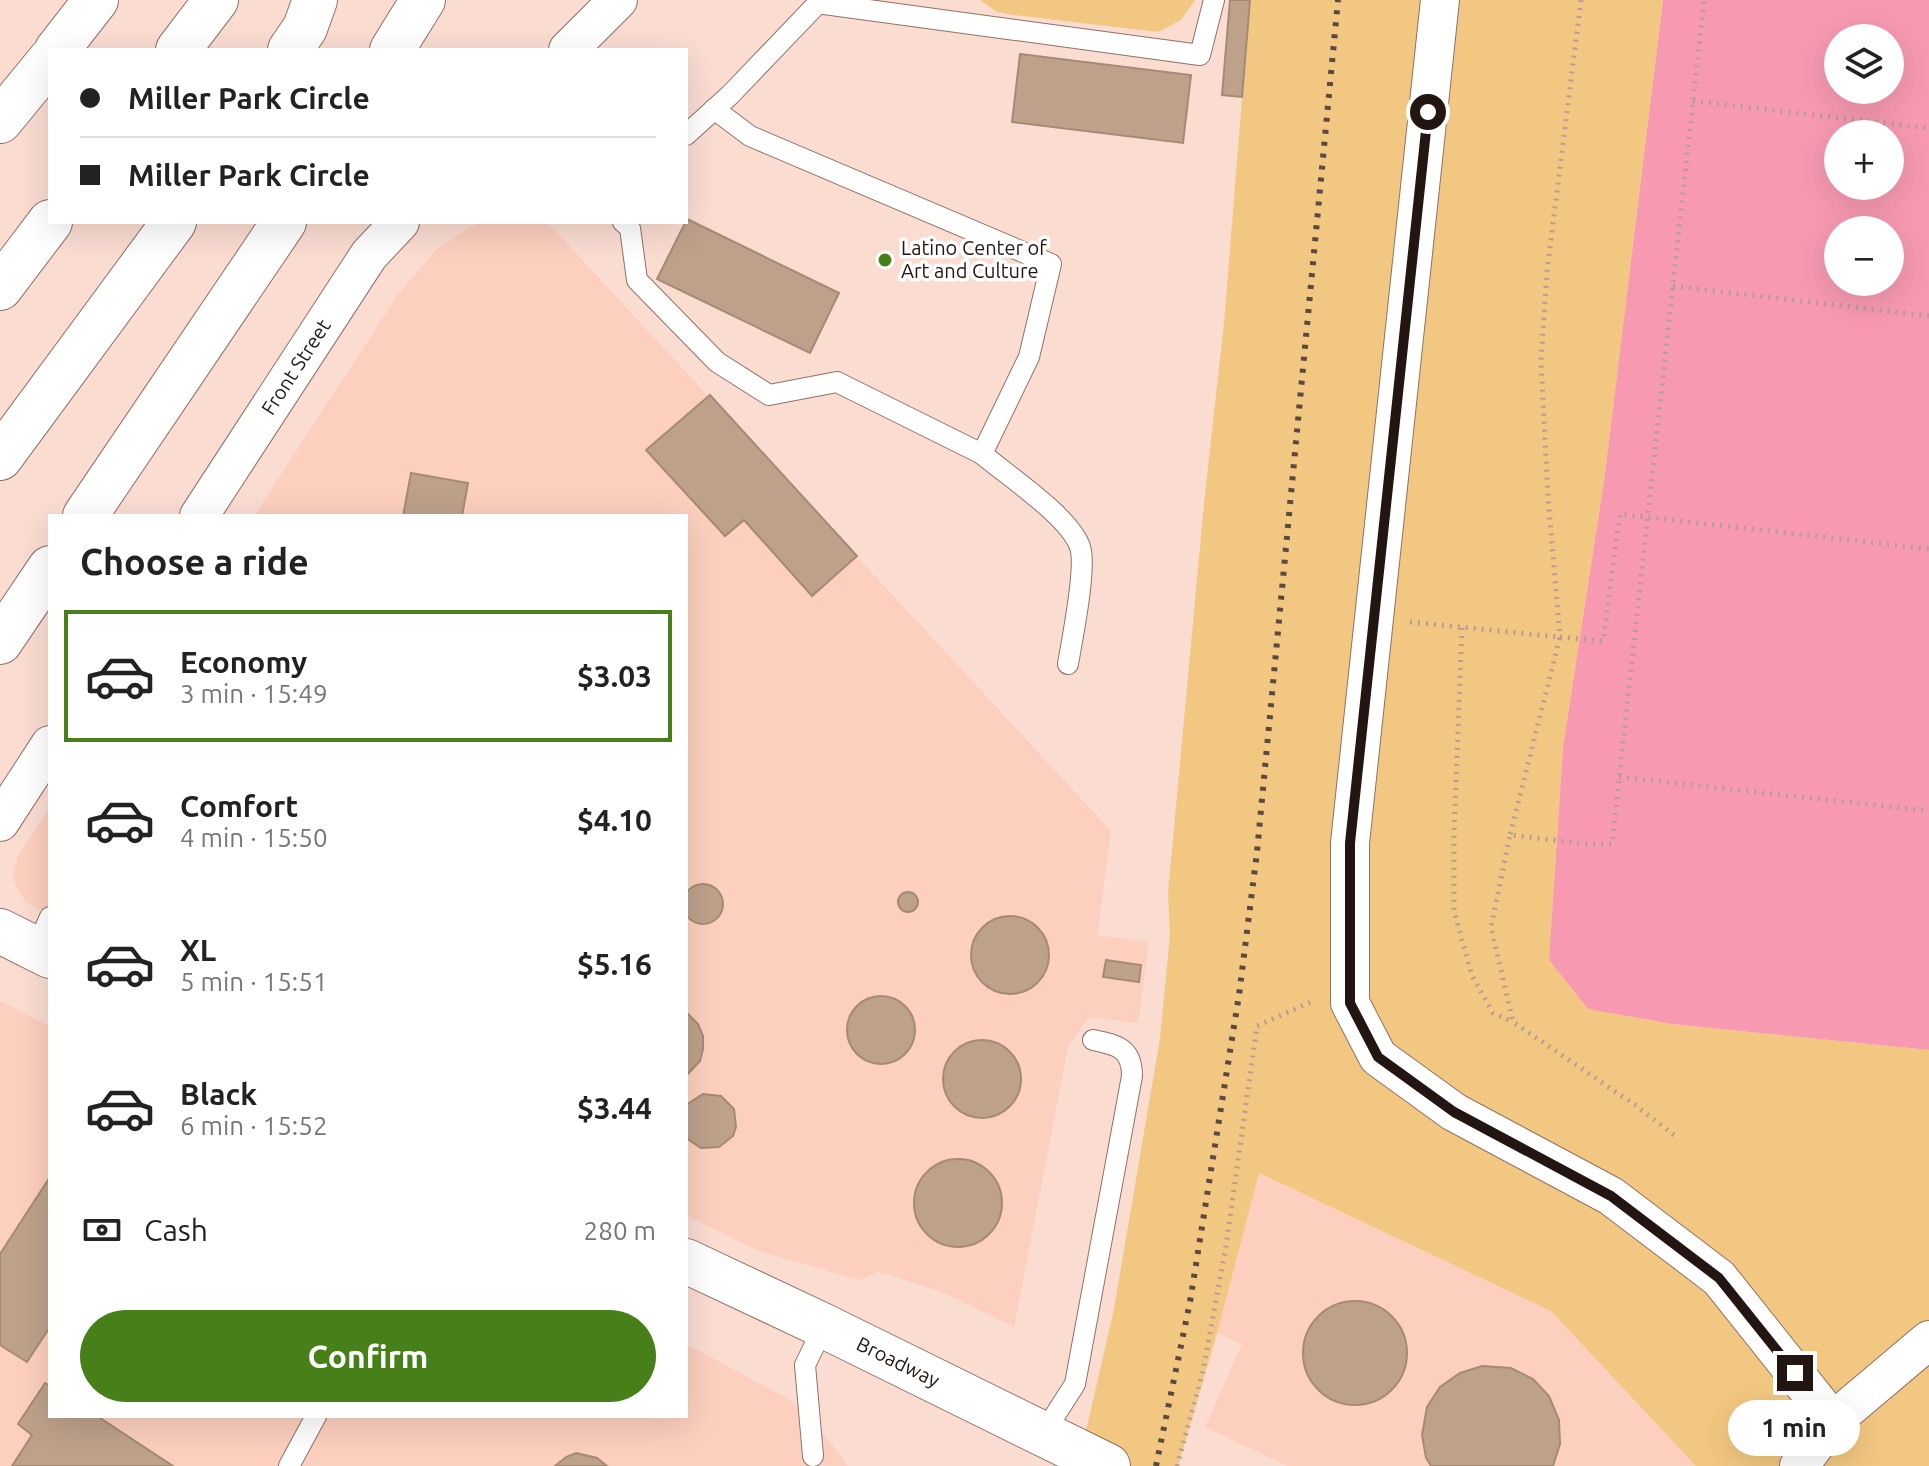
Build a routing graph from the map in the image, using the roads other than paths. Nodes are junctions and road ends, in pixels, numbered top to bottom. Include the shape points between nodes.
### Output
1 (96, 0) edge
2 (216, 0) edge
3 (315, 0) edge
4 (423, 0) edge
5 (618, 0) edge
6 (1214, 0) edge
7 (1440, 0) edge
8 (819, 2) edge
9 (59, 48) edge
10 (180, 48) edge
11 (291, 48) edge
12 (393, 48) edge
13 (570, 48) edge
14 (48, 62) edge
15 (714, 109) junction
16 (0, 121) edge
17 (688, 133) edge
18 (48, 224) edge
19 (173, 224) edge
20 (283, 224) edge
21 (398, 224) edge
22 (625, 224) edge
23 (0, 288) edge
24 (982, 454) junction
25 (0, 458) edge
26 (86, 514) edge
27 (200, 514) edge
28 (48, 571) edge
29 (0, 642) edge
30 (1068, 664) dead end
31 (48, 748) edge
32 (0, 822) edge
33 (1093, 1040) dead end
34 (688, 1262) edge
35 (824, 1326) junction
36 (1929, 1340) edge
37 (315, 1418) edge
38 (1833, 1421) junction
39 (1043, 1434) junction
40 (813, 1456) dead end
41 (289, 1466) edge
42 (1108, 1466) edge
43 (1799, 1466) edge

1 - 9 main road
2 - 10 main road
3 - 11 main road
4 - 12 main road
5 - 13 street
6 - 8 lane via 1200,55
7 - 38 street via 1350,843 1350,1003 1378,1057 1454,1112 1611,1196 1719,1278
8 - 15 lane
14 - 16 main road
15 - 17 lane
15 - 24 lane via 750,136 1051,264 1029,357
18 - 23 main road
19 - 25 main road
20 - 26 main road
21 - 27 street, Front Street via 369,255
22 - 24 lane via 637,280 717,362 769,395 837,382
24 - 30 lane via 1070,527 1082,550
28 - 29 main road
31 - 32 street
33 - 39 lane via 1124,1049 1132,1076 1075,1384
34 - 35 main road, Broadway
35 - 39 main road, Broadway
35 - 40 lane via 805,1365
36 - 38 street
37 - 41 lane
38 - 43 street
39 - 42 main road, Broadway

